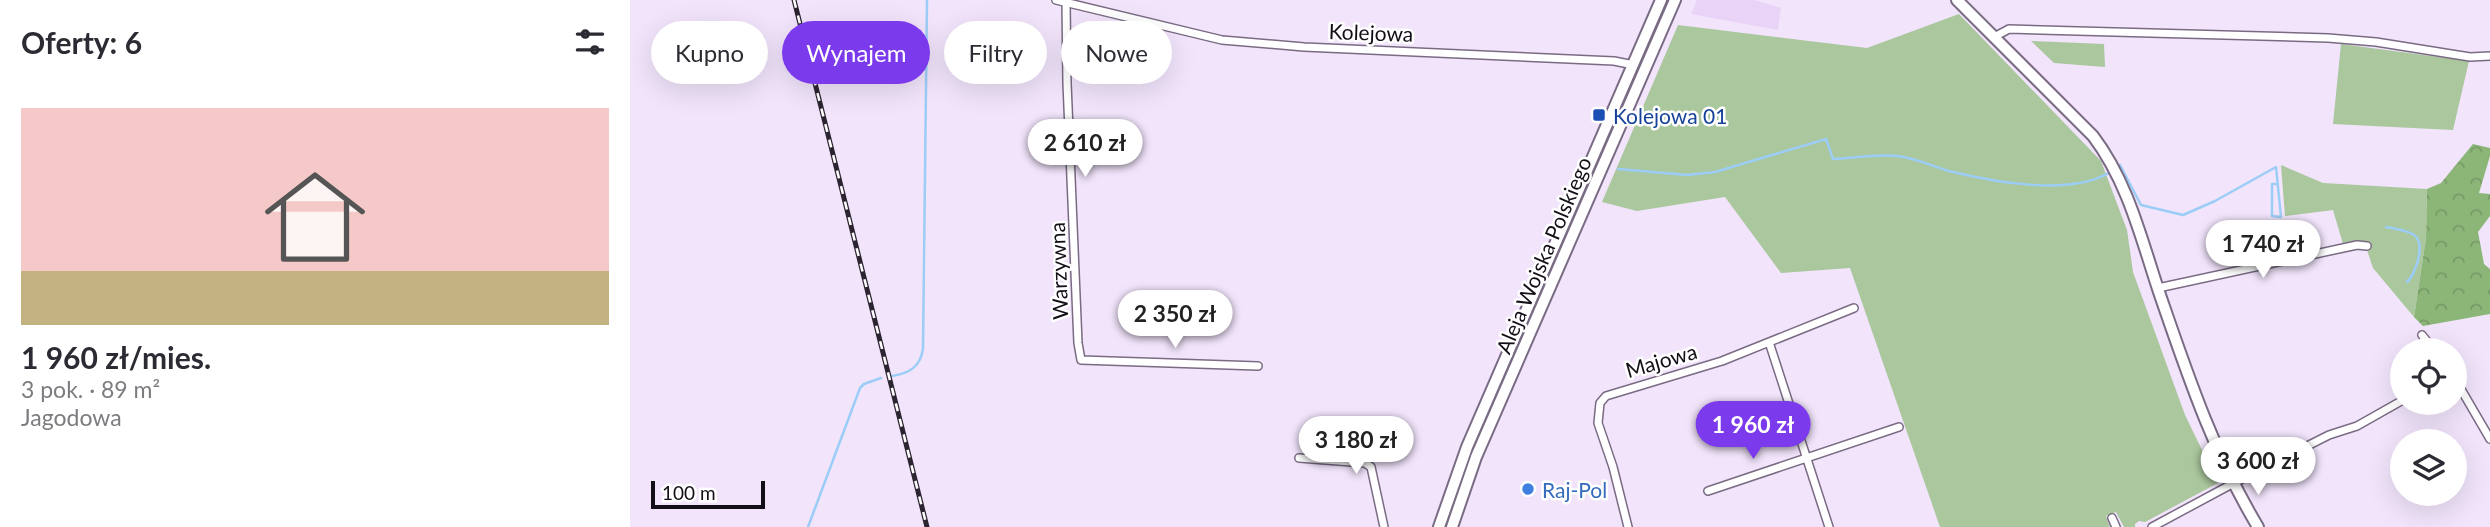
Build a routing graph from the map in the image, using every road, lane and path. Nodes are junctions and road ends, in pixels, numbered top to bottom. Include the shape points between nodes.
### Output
1 (1056, 0) edge
2 (1661, 0) edge
3 (1675, 0) edge
4 (1957, 0) edge
5 (1066, 2) junction
6 (1994, 37) junction
7 (2490, 56) edge
8 (1633, 64) junction
9 (1646, 67) junction
10 (2367, 246) dead end
11 (2158, 288) junction
12 (1854, 308) dead end
13 (2422, 335) dead end
14 (2424, 338) edge
15 (1769, 342) junction
16 (1258, 366) dead end
17 (2467, 400) edge
18 (2390, 407) edge
19 (1899, 427) dead end
20 (2490, 439) edge
21 (1299, 458) dead end
22 (1807, 458) junction
23 (2232, 484) junction
24 (1708, 491) dead end
25 (2112, 518) dead end
26 (1384, 527) edge
27 (1439, 527) edge
28 (1452, 527) edge
29 (1628, 527) edge
30 (1829, 527) edge
31 (2116, 527) edge
32 (2152, 527) edge
33 (2258, 527) edge

1 - 5 street, Kolejowa
2 - 8 main road, Aleja Wojska Polskiego
3 - 9 main road, Aleja Wojska Polskiego
4 - 6 main road
5 - 8 street, Kolejowa via 1244,43
5 - 16 street, Warzywna via 1081,360
6 - 7 street via 2009,29 2328,38
6 - 11 main road via 2108,156 2126,190
8 - 9 street, Kolejowa
8 - 27 main road, Aleja Wojska Polskiego via 1467,447
9 - 28 main road, Aleja Wojska Polskiego via 1491,421
10 - 11 street
11 - 23 main road
12 - 15 street, Majowa
13 - 14 street
15 - 22 street
15 - 29 street, Majowa via 1620,390 1600,403 1598,423
17 - 20 street
18 - 23 street
19 - 22 street
21 - 26 street via 1371,467
22 - 24 street
22 - 30 street
23 - 32 street
23 - 33 main road
25 - 31 street

